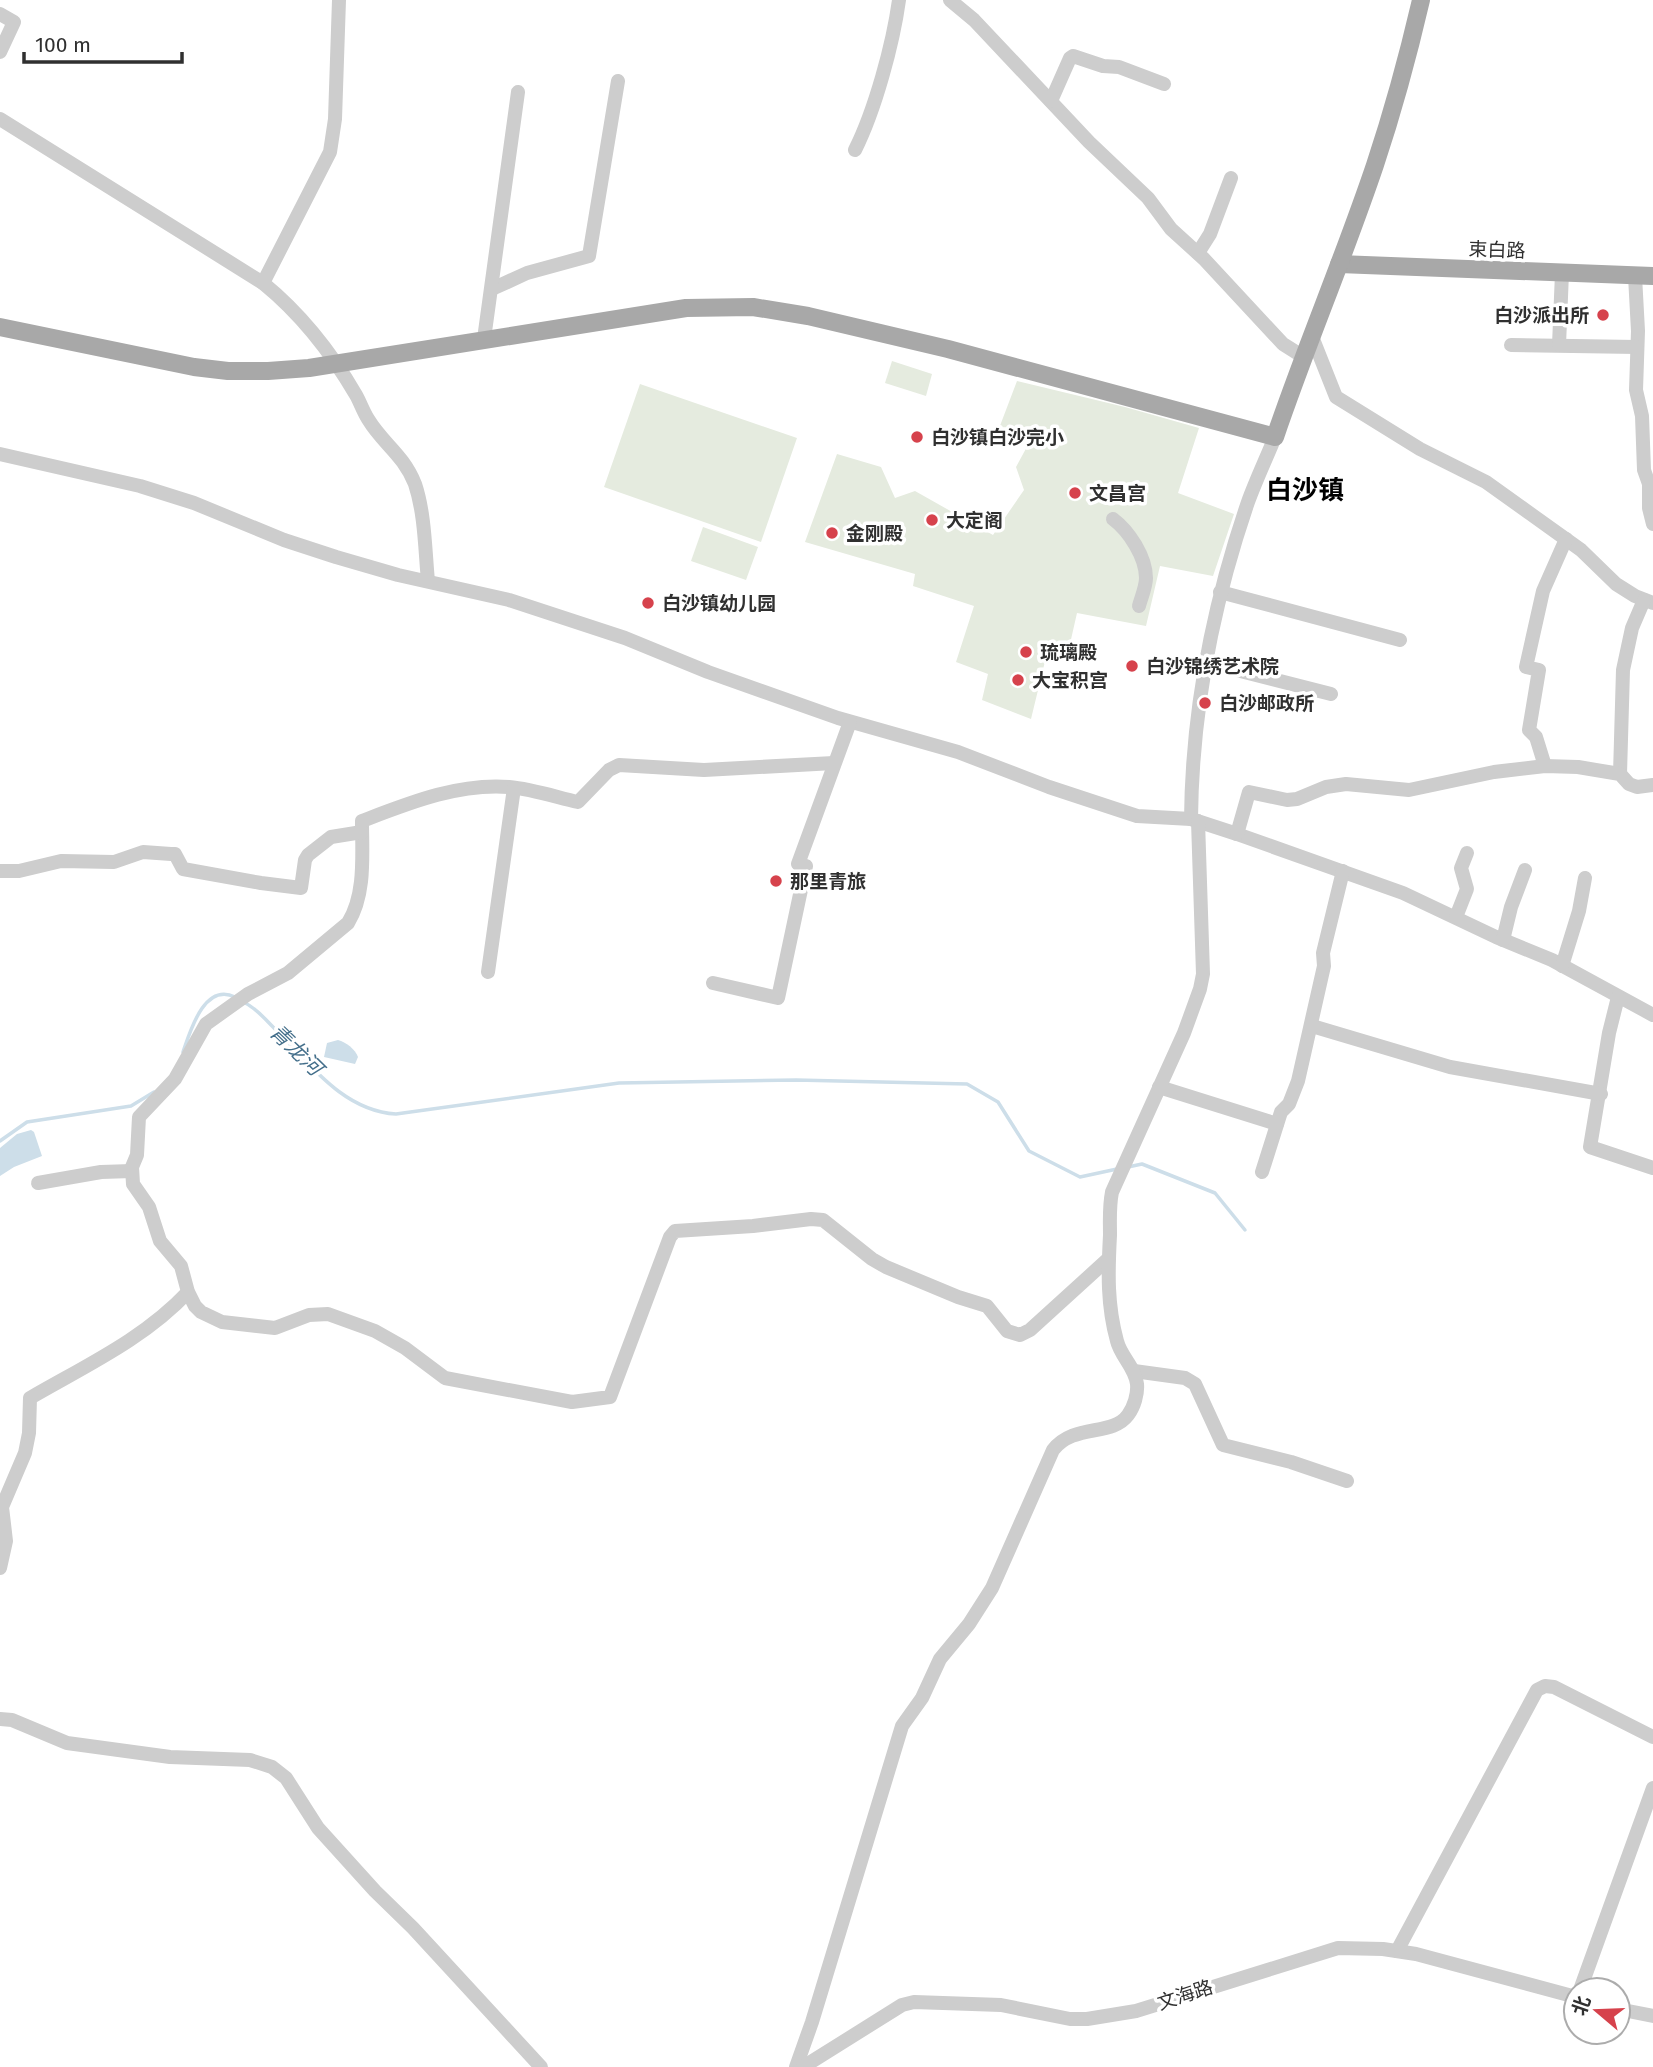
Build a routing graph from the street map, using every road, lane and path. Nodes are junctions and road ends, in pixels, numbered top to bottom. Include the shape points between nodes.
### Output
1 (339, 0) edge
2 (898, 0) edge
3 (950, 0) edge
4 (1421, 0) edge
5 (0, 14) edge
6 (0, 52) edge
7 (618, 81) dead end
8 (1164, 84) dead end
9 (519, 92) dead end
10 (1051, 101) junction
11 (0, 119) edge
12 (855, 150) dead end
13 (1231, 178) dead end
14 (1198, 253) junction
15 (1339, 264) junction
16 (1562, 273) junction
17 (1644, 276) edge
18 (263, 283) junction
19 (492, 289) junction
20 (0, 327) edge
21 (1311, 334) junction
22 (484, 339) junction
23 (1511, 345) dead end
24 (1559, 345) junction
25 (1637, 347) junction
26 (1302, 356) junction
27 (336, 364) junction
28 (1275, 437) junction
29 (0, 454) edge
30 (1113, 519) dead end
31 (1653, 524) edge
32 (1566, 539) junction
33 (428, 580) junction
34 (1220, 592) junction
35 (1649, 601) edge
36 (1139, 606) dead end
37 (1400, 640) dead end
38 (1206, 662) junction
39 (1331, 694) dead end
40 (850, 722) junction
41 (834, 763) junction
42 (1545, 766) junction
43 (1620, 774) junction
44 (1653, 785) edge
45 (514, 788) junction
46 (1195, 820) junction
47 (362, 832) junction
48 (1237, 834) junction
49 (1466, 853) dead end
50 (1525, 870) dead end
51 (0, 871) edge
52 (1343, 871) junction
53 (1585, 878) dead end
54 (1455, 917) junction
55 (1503, 940) junction
56 (1562, 966) junction
57 (488, 972) dead end
58 (713, 983) dead end
59 (1618, 997) junction
60 (1653, 1015) edge
61 (1312, 1026) junction
62 (1159, 1087) junction
63 (1601, 1094) junction
64 (1277, 1124) junction
65 (1653, 1168) edge
66 (132, 1171) junction
67 (1262, 1172) dead end
68 (37, 1183) dead end
69 (1107, 1260) junction
70 (188, 1292) junction
71 (1134, 1371) junction
72 (1347, 1482) dead end
73 (0, 1569) edge
74 (0, 1718) edge
75 (1653, 1737) edge
76 (1653, 1788) edge
77 (1397, 1951) junction
78 (1585, 1976) edge
79 (1562, 1993) edge
80 (1632, 2012) edge
81 (1653, 2016) edge
82 (541, 2067) edge
83 (796, 2067) edge
84 (803, 2067) edge

1 - 18 street via 330,152
2 - 12 street via 891,42
3 - 10 street
4 - 15 main road via 1387,127
5 - 6 street via 14,22
7 - 19 street via 589,256 527,273
8 - 10 street via 1073,56
9 - 19 street
10 - 14 street
11 - 18 street
13 - 14 street
14 - 26 street via 1283,344
15 - 16 main road, 束白路
15 - 21 main road
16 - 17 main road, 束白路
16 - 24 street
17 - 25 street
18 - 27 street via 304,321
19 - 22 street
20 - 27 main road via 228,371
21 - 26 main road
21 - 32 street via 1336,397 1420,450 1486,482
22 - 27 main road
22 - 28 main road via 686,308 753,307 948,349
23 - 24 street
24 - 25 street
25 - 31 street via 1636,390
26 - 28 main road
27 - 33 street via 369,420 410,472 419,498
28 - 34 street
29 - 33 street via 149,488 284,540
30 - 36 street via 1138,550 1145,570
32 - 35 street via 1616,584
32 - 42 street via 1543,592 1526,667 1539,670 1529,730 1536,737
33 - 40 street via 509,600 625,638
34 - 37 street
34 - 38 street
35 - 43 street via 1632,628 1623,670
38 - 39 street
38 - 46 street via 1196,734
40 - 41 street
40 - 46 street via 958,752 1137,816
41 - 45 street via 704,770 619,765 578,802
41 - 58 street via 798,864 806,866 778,998
42 - 43 street
42 - 48 street via 1409,790 1346,784 1287,800 1249,792
43 - 44 street via 1637,787
45 - 47 street via 424,797 362,821
45 - 57 street
46 - 48 street
46 - 62 street via 1203,974 1184,1033
47 - 51 street via 331,837 308,855 300,888 183,869 172,853 143,852 114,862 61,861
47 - 66 street via 359,894 348,923 288,973 248,994 200,1030 175,1079 141,1114
48 - 52 street
49 - 54 street via 1461,869 1466,889
50 - 55 street
52 - 54 street
52 - 61 street via 1323,953
53 - 56 street
54 - 55 street
55 - 56 street
56 - 59 street
59 - 60 street
59 - 63 street
61 - 63 street via 1450,1067
61 - 64 street via 1294,1093
62 - 64 street
62 - 69 street via 1112,1192
63 - 65 street via 1590,1147
64 - 67 street
66 - 68 street
66 - 70 street via 133,1184 149,1207 160,1241 183,1270
69 - 70 street via 1020,1335 1007,1331 988,1306 872,1259 823,1220 675,1231 610,1397 580,1402 445,1378 374,1331 328,1314 313,1314 275,1328 222,1322 201,1312
69 - 71 street via 1109,1303 1118,1345
70 - 73 street via 157,1322 30,1398 25,1453 2,1507 6,1541
71 - 72 street via 1185,1378 1195,1384 1223,1445
71 - 83 street via 1136,1397 1123,1421 1072,1434 1053,1450 992,1588 940,1659 922,1698 902,1726
74 - 82 street via 67,1743 170,1757 250,1760 272,1767 286,1779 317,1828
75 - 77 street via 1554,1687 1537,1690
76 - 78 street
77 - 79 street, 文海路
77 - 84 street, 文海路 via 1338,1948 1136,2011 1087,2019 1001,2006 914,2002
80 - 81 street

